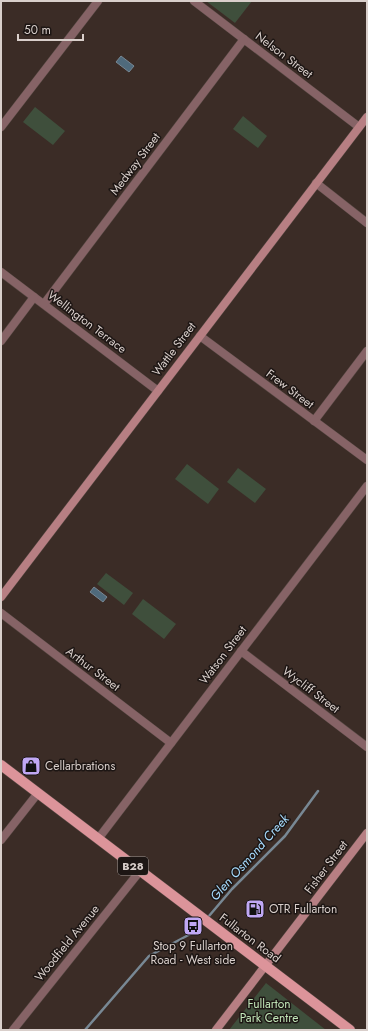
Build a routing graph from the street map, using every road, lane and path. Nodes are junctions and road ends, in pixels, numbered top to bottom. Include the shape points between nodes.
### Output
1 (98, 1) edge
2 (194, 1) edge
3 (244, 39) junction
4 (367, 117) edge
5 (1, 127) edge
6 (359, 127) junction
7 (316, 183) junction
8 (367, 223) edge
9 (1, 272) edge
10 (34, 297) junction
11 (44, 304) junction
12 (200, 336) junction
13 (1, 341) edge
14 (367, 351) edge
15 (158, 391) junction
16 (314, 421) junction
17 (367, 460) edge
18 (367, 486) edge
19 (1, 597) edge
20 (1, 613) edge
21 (241, 651) junction
22 (171, 743) junction
23 (367, 747) edge
24 (1, 765) edge
25 (38, 793) junction
26 (367, 833) edge
27 (98, 839) junction
28 (1, 840) edge
29 (140, 871) junction
30 (265, 966) junction
31 (13, 1030) edge
32 (216, 1030) edge
33 (350, 1030) edge

1 - 5 street
2 - 3 street, Nelson Street
3 - 6 street, Nelson Street
3 - 11 street, Medway Street
4 - 6 street, Wattle Street
6 - 7 street, Wattle Street
7 - 8 street
7 - 12 street, Wattle Street
9 - 10 street, Wellington Terrace
10 - 11 street, Wellington Terrace
10 - 13 street
11 - 15 street, Wellington Terrace
12 - 15 street, Wattle Street
12 - 16 street, Frew Street
14 - 16 street
15 - 19 street, Wattle Street
16 - 17 street, Frew Street
18 - 21 street, Watson Street
20 - 22 street, Arthur Street
21 - 22 street, Watson Street
21 - 23 street, Wycliff Street
22 - 27 street, Watson Street
24 - 25 main road, Fullarton Road / B28
25 - 27 main road, Fullarton Road / B28
25 - 28 street
26 - 30 street, Fisher Street
27 - 29 main road, Fullarton Road / B28
29 - 30 main road, Fullarton Road / B28
29 - 31 street, Woodfield Avenue
30 - 32 street, Fisher Street
30 - 33 main road, Fullarton Road / B28

